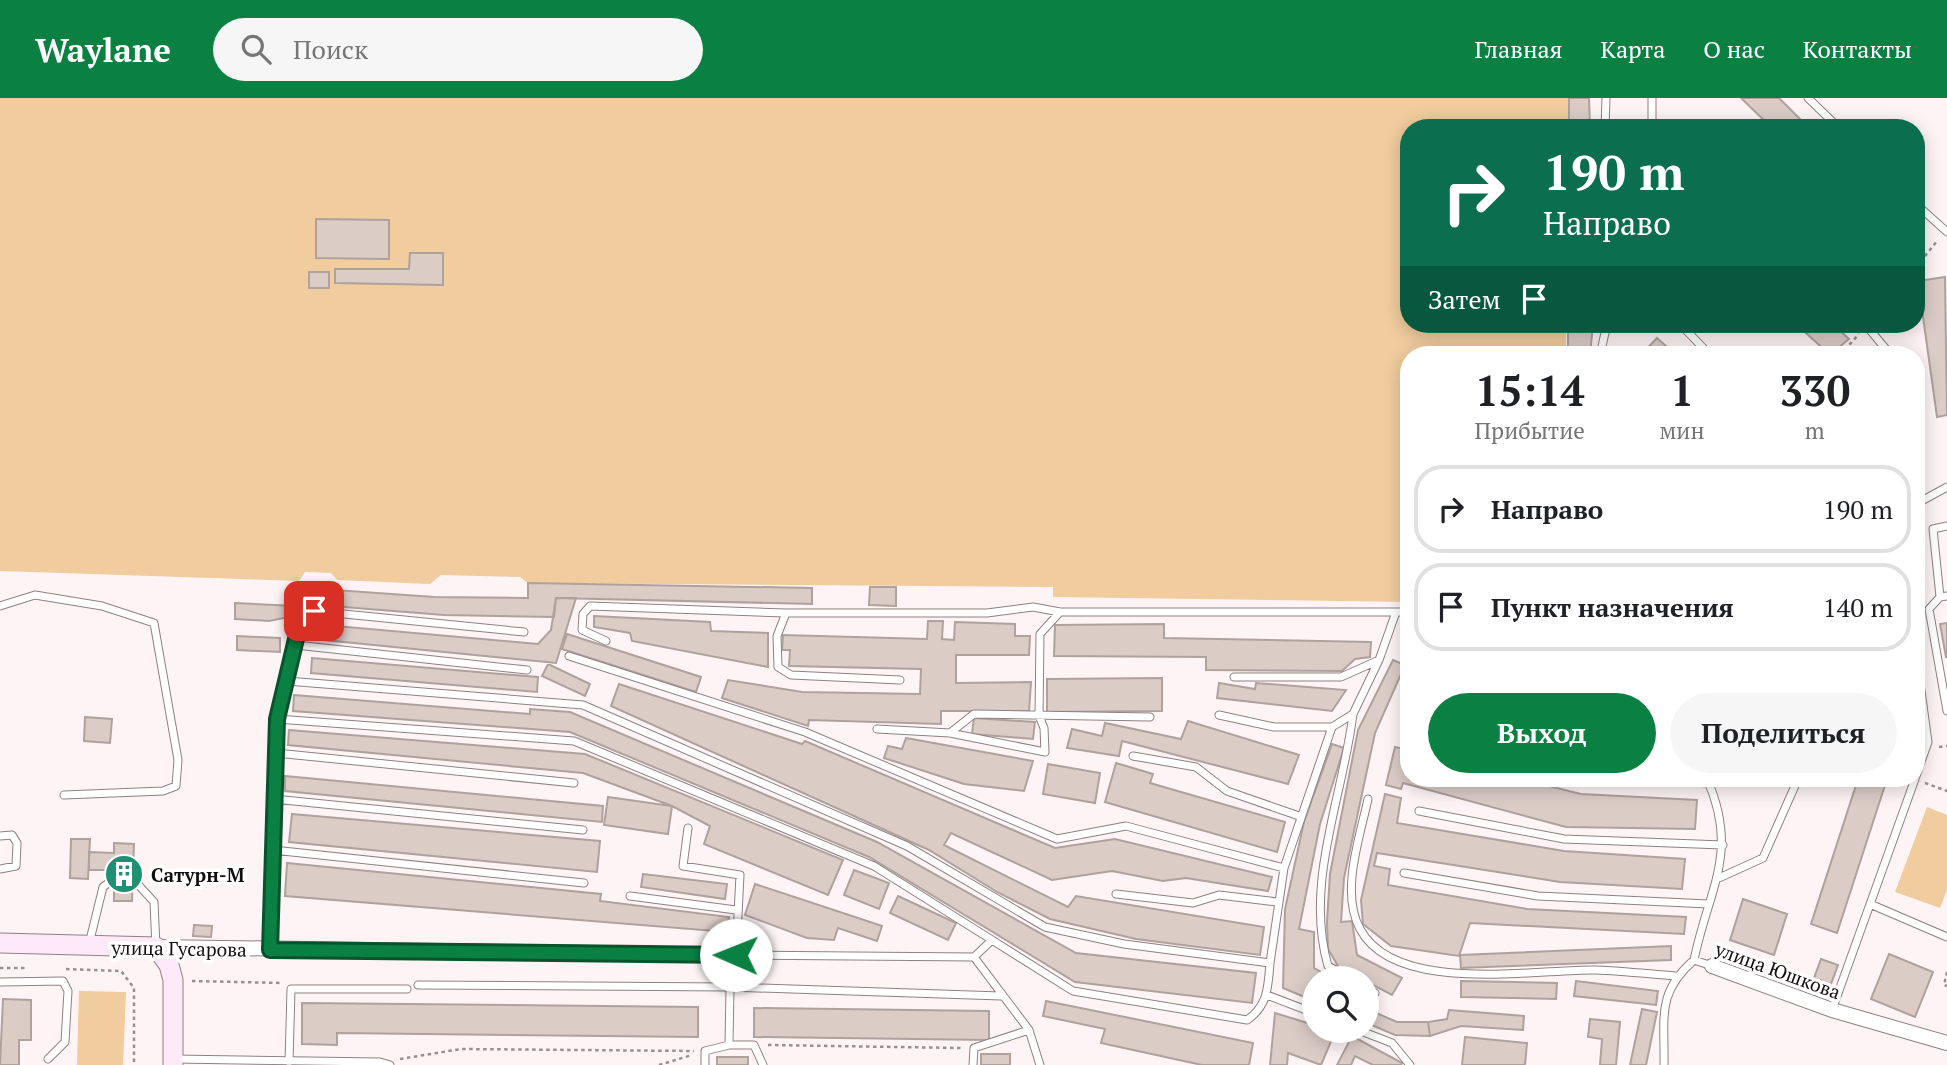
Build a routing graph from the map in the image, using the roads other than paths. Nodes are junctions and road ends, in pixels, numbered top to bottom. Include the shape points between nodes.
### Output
1 (1606, 98) edge
2 (1652, 98) edge
3 (1808, 98) edge
4 (1605, 119) edge
5 (1652, 119) edge
6 (1830, 119) edge
7 (1925, 212) edge
8 (1946, 232) edge
9 (1689, 333) edge
10 (1701, 346) edge
11 (1947, 486) edge
12 (1925, 499) edge
13 (1947, 526) edge
14 (1944, 597) edge
15 (0, 606) edge
16 (1060, 612) junction
17 (1396, 612) junction
18 (1400, 612) edge
19 (786, 613) junction
20 (524, 632) dead end
21 (606, 641) dead end
22 (296, 645) junction
23 (569, 656) dead end
24 (1379, 660) junction
25 (527, 670) dead end
26 (1234, 677) dead end
27 (900, 680) dead end
28 (287, 681) junction
29 (1947, 711) edge
30 (1353, 714) junction
31 (1219, 715) dead end
32 (1039, 716) junction
33 (1150, 717) dead end
34 (277, 719) junction
35 (1925, 720) edge
36 (1332, 727) junction
37 (877, 729) dead end
38 (950, 733) junction
39 (1925, 751) edge
40 (276, 753) junction
41 (1133, 756) dead end
42 (574, 782) dead end
43 (1710, 787) edge
44 (1794, 787) edge
45 (1913, 787) edge
46 (64, 794) dead end
47 (274, 799) junction
48 (1368, 799) dead end
49 (1419, 811) dead end
50 (1299, 816) junction
51 (688, 828) dead end
52 (583, 830) dead end
53 (0, 835) edge
54 (1723, 845) junction
55 (273, 850) junction
56 (1284, 868) junction
57 (0, 869) edge
58 (1404, 873) dead end
59 (1719, 878) junction
60 (114, 879) dead end
61 (133, 879) dead end
62 (584, 883) dead end
63 (1115, 894) dead end
64 (630, 896) dead end
65 (1277, 902) junction
66 (1709, 904) junction
67 (1870, 904) junction
68 (736, 910) junction
69 (1947, 937) edge
70 (992, 940) junction
71 (0, 943) edge
72 (88, 946) junction
73 (156, 947) junction
74 (270, 950) junction
75 (736, 955) junction
76 (974, 957) junction
77 (1694, 960) junction
78 (1270, 963) junction
79 (1328, 966) edge
80 (1712, 966) joint
81 (1675, 976) junction
82 (0, 982) edge
83 (418, 985) dead end
84 (730, 987) junction
85 (407, 989) dead end
86 (1267, 995) junction
87 (1001, 996) junction
88 (1302, 1008) edge
89 (1832, 1010) junction
90 (1029, 1030) junction
91 (1379, 1038) edge
92 (1947, 1042) edge
93 (729, 1045) junction
94 (48, 1059) dead end
95 (173, 1062) edge
96 (289, 1062) junction
97 (390, 1065) edge
98 (705, 1065) edge
99 (763, 1065) edge
100 (973, 1065) edge
101 (1040, 1065) edge
102 (1410, 1065) edge
103 (1664, 1065) edge

1 - 4 lane
2 - 5 lane
3 - 6 lane
7 - 8 lane
9 - 10 lane
11 - 12 lane
13 - 14 lane via 1933,529
14 - 29 lane via 1929,609
15 - 46 lane via 35,595 102,606 154,623 178,760 176,786
16 - 17 lane
16 - 19 lane via 1033,607 987,612
16 - 32 lane via 1040,634
17 - 18 lane
17 - 24 lane
19 - 21 lane via 590,606 583,614 582,630
19 - 27 lane via 777,636 778,667 791,675
20 - 22 lane via 314,611 300,622
22 - 25 lane
22 - 28 lane
23 - 56 lane via 805,732 1057,839 1126,825
24 - 26 lane via 1341,677
24 - 30 lane
28 - 34 lane
28 - 78 lane via 583,705 907,846 1045,927 1124,944
30 - 36 lane
30 - 79 lane via 1321,900 1321,942
31 - 36 lane via 1274,727
32 - 33 lane
32 - 38 lane via 974,714
32 - 38 lane via 1045,752
34 - 40 lane
34 - 70 lane via 574,741 874,866
35 - 39 lane
36 - 50 lane
37 - 38 lane
40 - 42 lane
40 - 47 lane
41 - 50 lane via 1196,766 1227,791
43 - 54 lane, улица Юшкова
44 - 59 lane via 1763,858
45 - 67 lane
47 - 52 lane
47 - 55 lane
48 - 81 lane via 1352,901 1360,929 1376,948 1399,960 1451,975 1595,970
49 - 54 lane via 1564,839
50 - 56 lane
51 - 68 lane via 683,866 740,876
53 - 57 lane via 12,835 17,843 16,866
54 - 59 lane, улица Юшкова
55 - 62 lane
55 - 74 lane
56 - 65 lane
58 - 66 lane via 1538,896
59 - 66 lane, улица Юшкова
60 - 72 lane via 103,887
61 - 73 lane via 154,902
63 - 65 lane via 1193,904 1219,895
64 - 68 lane
65 - 78 lane
66 - 77 lane, улица Юшкова
67 - 69 lane
67 - 89 lane
68 - 75 lane
70 - 76 lane
70 - 86 lane via 1073,991 1247,1020 1259,1012
71 - 72 street, улица Гусарова
72 - 73 street, улица Гусарова
73 - 74 street, улица Гусарова
73 - 95 street via 173,979
74 - 75 street, улица Гусарова
75 - 76 lane
75 - 84 lane
76 - 87 lane
77 - 80 lane, улица Юшкова
77 - 81 lane
78 - 86 lane
80 - 89 street, улица Юшкова
81 - 103 lane via 1666,995
82 - 94 lane via 63,981 68,991 65,1042
83 - 84 lane
84 - 87 lane
84 - 93 lane
85 - 96 lane via 291,989
86 - 88 lane
87 - 90 lane
89 - 92 street, улица Юшкова
90 - 100 lane via 974,1048
90 - 101 lane
91 - 102 lane via 1392,1043
93 - 98 lane via 705,1051
93 - 99 lane via 754,1045
95 - 96 lane
96 - 97 lane

